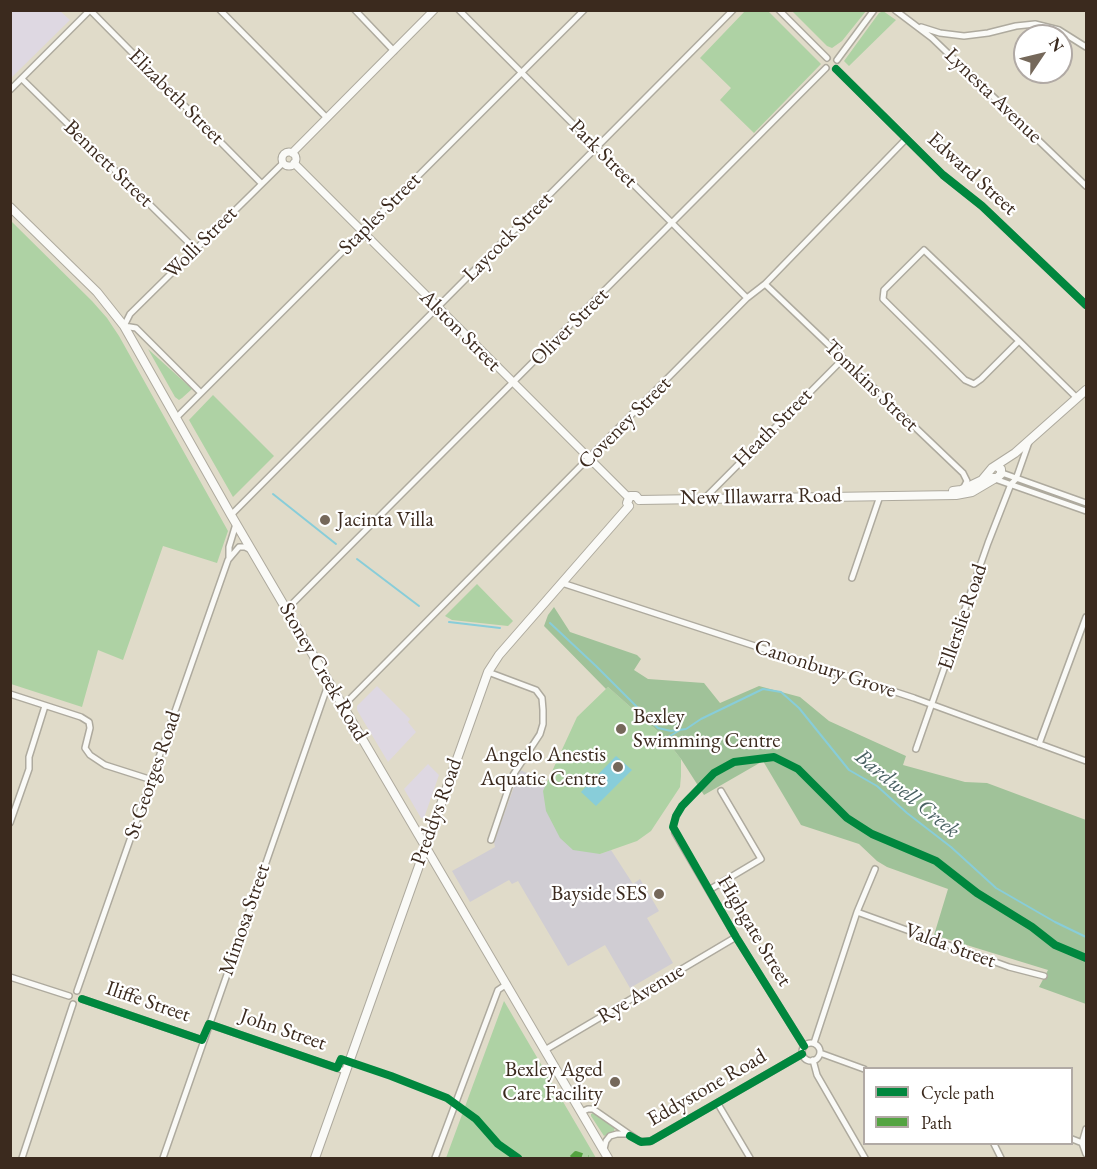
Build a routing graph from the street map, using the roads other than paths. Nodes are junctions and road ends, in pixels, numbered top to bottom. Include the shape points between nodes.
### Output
1 (90, 10) edge
2 (220, 10) edge
3 (355, 10) edge
4 (434, 10) edge
5 (459, 10) edge
6 (584, 10) edge
7 (733, 10) edge
8 (779, 10) edge
9 (874, 10) edge
10 (895, 10) edge
11 (915, 24) junction
12 (1086, 47) edge
13 (394, 51) junction
14 (827, 58) junction
15 (837, 60) junction
16 (826, 69) junction
17 (836, 69) junction
18 (521, 73) junction
19 (22, 79) junction
20 (10, 90) edge
21 (327, 118) junction
22 (906, 139) junction
23 (597, 147) junction
24 (292, 153) junction
25 (283, 163) junction
26 (294, 163) junction
27 (261, 183) junction
28 (1086, 186) edge
29 (10, 207) edge
30 (673, 224) junction
31 (362, 233) junction
32 (195, 249) junction
33 (765, 284) junction
34 (747, 298) junction
35 (1086, 305) edge
36 (438, 308) junction
37 (124, 326) junction
38 (1018, 341) junction
39 (843, 359) junction
40 (513, 384) junction
41 (1086, 390) edge
42 (201, 393) junction
43 (1077, 398) junction
44 (176, 418) junction
45 (1032, 439) junction
46 (589, 459) junction
47 (997, 470) junction
48 (995, 479) junction
49 (1016, 479) junction
50 (1011, 484) junction
51 (961, 490) junction
52 (881, 496) junction
53 (628, 498) junction
54 (705, 498) junction
55 (639, 500) junction
56 (1086, 503) edge
57 (629, 506) junction
58 (1086, 511) edge
59 (233, 520) junction
60 (252, 551) junction
61 (228, 560) junction
62 (852, 578) dead end
63 (562, 583) junction
64 (286, 610) junction
65 (1086, 617) edge
66 (488, 672) junction
67 (329, 682) junction
68 (10, 694) edge
69 (933, 705) junction
70 (45, 706) junction
71 (343, 706) junction
72 (1039, 744) junction
73 (916, 749) dead end
74 (1086, 761) edge
75 (152, 780) junction
76 (721, 791) dead end
77 (10, 823) edge
78 (675, 832) dead end
79 (491, 840) dead end
80 (426, 846) junction
81 (875, 869) dead end
82 (709, 890) junction
83 (857, 912) junction
84 (736, 937) junction
85 (1044, 976) dead end
86 (10, 977) edge
87 (507, 984) junction
88 (77, 991) junction
89 (69, 996) junction
90 (82, 999) junction
91 (73, 1004) junction
92 (209, 1024) junction
93 (202, 1040) junction
94 (814, 1043) junction
95 (804, 1046) junction
96 (545, 1050) junction
97 (820, 1053) junction
98 (802, 1054) junction
99 (813, 1060) junction
100 (863, 1069) edge
101 (345, 1071) junction
102 (718, 1104) junction
103 (581, 1112) junction
104 (1086, 1129) edge
105 (629, 1134) junction
106 (1084, 1144) edge
107 (1086, 1154) edge
108 (606, 1155) edge
109 (22, 1158) edge
110 (162, 1158) edge
111 (315, 1158) edge
112 (435, 1158) edge
113 (750, 1158) edge
114 (866, 1158) edge

1 - 19 street
1 - 27 street, Elizabeth Street
2 - 21 street
3 - 13 street
4 - 13 street
5 - 18 street, Park Street
6 - 18 street, Staples Street
7 - 23 street, Laycock Street
8 - 14 street
9 - 15 street
10 - 11 street, Lynesta Avenue
11 - 12 street via 939,33 964,36 1025,24 1046,25
11 - 28 street, Lynesta Avenue
13 - 21 street
14 - 15 street
14 - 16 street
15 - 17 street
16 - 17 street
16 - 30 street, Oliver Street
17 - 22 street, Edward Street
18 - 23 street, Park Street
18 - 31 street, Staples Street
19 - 20 street
19 - 32 street, Bennett Street
21 - 24 street
22 - 33 street, Coveney Street
22 - 35 street, Edward Street
23 - 30 street, Park Street
23 - 36 street, Laycock Street
24 - 25 street via 284,154
24 - 26 street via 296,156
25 - 26 street
25 - 27 street, Wolli Street
26 - 31 street, Alston Street
27 - 32 street, Wolli Street
29 - 37 main road, Stoney Creek Road via 97,292
30 - 34 street, Park Street
30 - 40 street, Oliver Street
31 - 36 street, Alston Street
31 - 42 street, Staples Street
32 - 37 street, Wolli Street via 130,314
33 - 34 street, Coveney Street
33 - 39 street, Tomkins Street
34 - 46 street, Coveney Street
36 - 40 street, Alston Street
36 - 59 street, Laycock Street
37 - 42 street via 136,328
37 - 44 main road, Stoney Creek Road
38 - 38 street via 924,250 884,290 883,299 965,380 974,384
38 - 43 street
39 - 51 street, Tomkins Street via 963,473 967,481
39 - 54 street, Heath Street
40 - 46 street, Alston Street
40 - 64 street, Oliver Street
41 - 43 main road, New Illawarra Road
42 - 44 street, Staples Street
43 - 45 main road, New Illawarra Road
44 - 59 main road, Stoney Creek Road
45 - 47 main road, New Illawarra Road
45 - 49 street
46 - 53 street, Alston Street
46 - 71 street, Coveney Street
47 - 48 main road, New Illawarra Road via 999,477
47 - 49 street
47 - 51 main road, New Illawarra Road
48 - 50 street
48 - 52 main road, New Illawarra Road via 962,495
49 - 50 street
49 - 56 street
50 - 58 street
50 - 69 street, Ellerslie Road
51 - 52 main road, New Illawarra Road
52 - 54 main road, New Illawarra Road
52 - 62 street
53 - 55 main road via 634,495
53 - 57 main road
54 - 55 main road, New Illawarra Road
55 - 57 main road via 637,506
57 - 63 main road, Preddys Road
59 - 60 main road, Stoney Creek Road
59 - 61 street, St Georges Road
60 - 61 street via 239,547
60 - 64 main road, Stoney Creek Road
61 - 75 street, St Georges Road
63 - 66 main road, Preddys Road
63 - 69 street, Canonbury Grove
64 - 67 main road, Stoney Creek Road
65 - 72 street
66 - 79 street via 536,690 542,698 543,710 540,734 513,775
66 - 80 main road, Preddys Road
67 - 71 main road, Stoney Creek Road
67 - 92 street, Mimosa Street
68 - 70 street
69 - 72 street, Canonbury Grove
69 - 73 street, Ellerslie Road
70 - 75 street via 89,722 85,748 90,755 105,765
70 - 77 street
71 - 80 main road, Stoney Creek Road
72 - 74 street, Canonbury Grove
75 - 88 street, St Georges Road
76 - 82 street via 761,860
78 - 82 street, Highgate Street
80 - 87 main road, Stoney Creek Road
80 - 101 main road, Preddys Road
81 - 83 street
82 - 84 street, Highgate Street
83 - 85 street, Valda Street
83 - 94 street
84 - 95 street, Highgate Street
84 - 96 street, Rye Avenue
86 - 89 street
87 - 96 main road, Stoney Creek Road
87 - 112 street via 498,990
88 - 89 street
88 - 90 street
89 - 91 street
90 - 91 street
90 - 93 street, Iliffe Street
91 - 109 street
92 - 93 street, Mimosa Street
92 - 101 street, John Street
93 - 110 street, Mimosa Street
94 - 95 street
94 - 97 street
95 - 98 street
96 - 103 main road, Stoney Creek Road
97 - 99 street
97 - 100 street
98 - 99 street
98 - 102 street, Eddystone Road
99 - 114 street via 817,1075
101 - 111 main road, Preddys Road
102 - 105 street, Eddystone Road via 649,1142
102 - 113 street
103 - 105 street, Eddystone Road via 592,1109
103 - 108 main road, Stoney Creek Road
104 - 106 street
105 - 108 street, Eddystone Road via 612,1135 606,1141
106 - 107 street

